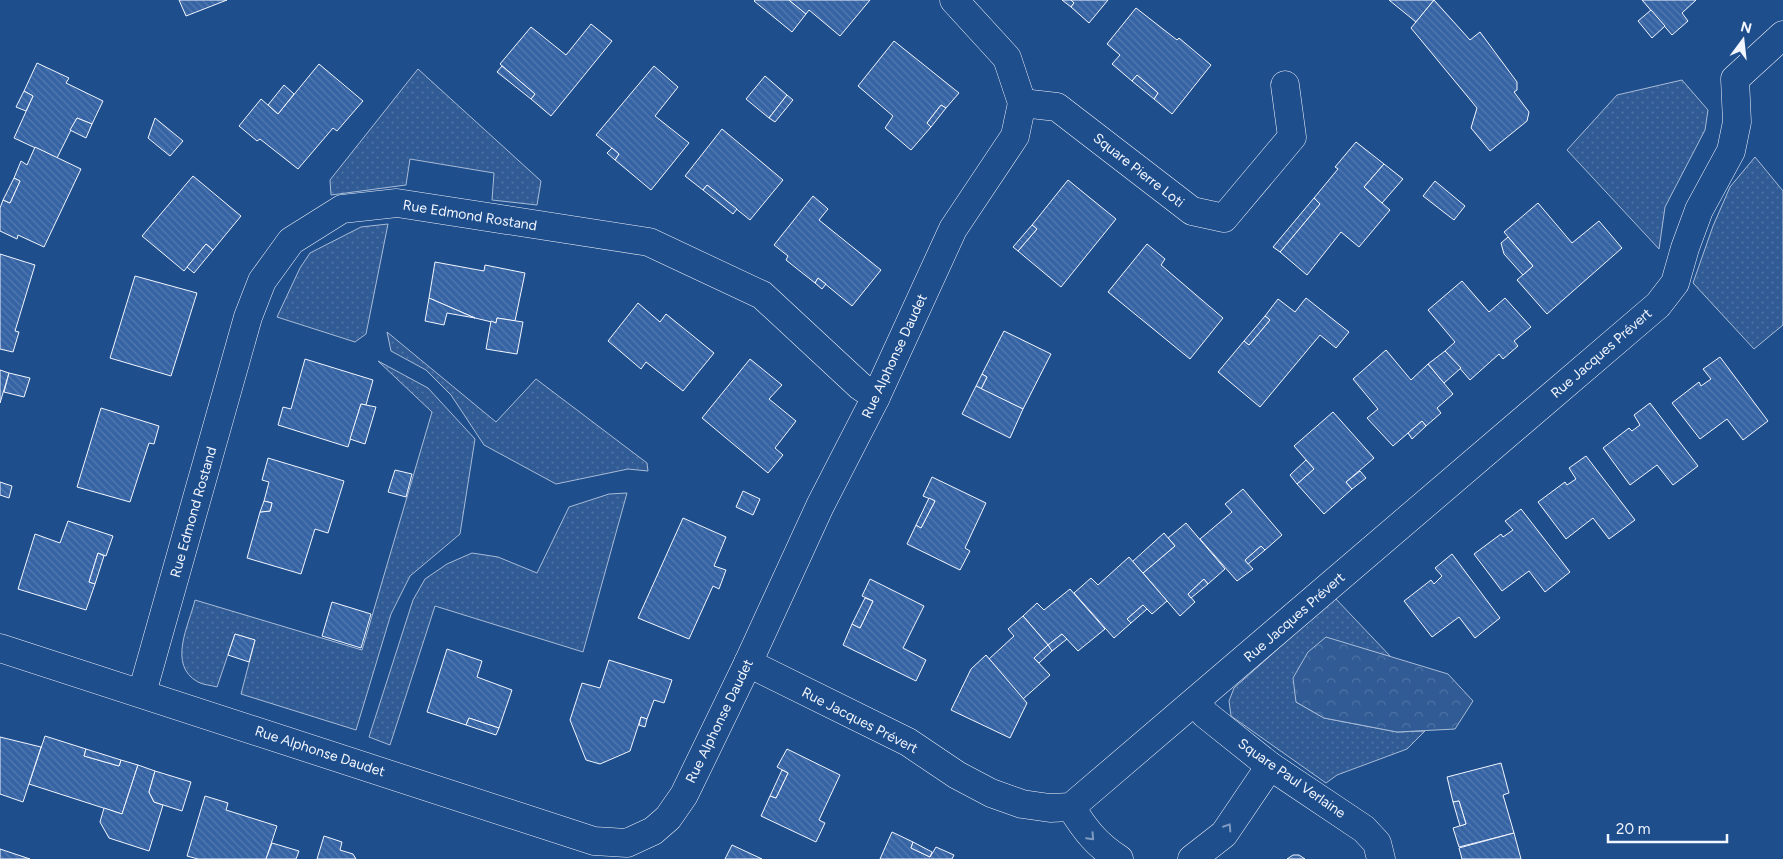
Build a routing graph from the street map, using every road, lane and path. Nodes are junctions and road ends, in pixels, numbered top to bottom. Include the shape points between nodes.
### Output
1 (954, 0) edge
2 (1783, 36) edge
3 (1285, 85) dead end
4 (1022, 103) junction
5 (876, 397) junction
6 (0, 648) edge
7 (748, 663) junction
8 (142, 693) junction
9 (1196, 701) junction
10 (1270, 766) junction
11 (1071, 807) junction
12 (1119, 859) edge
13 (1192, 859) edge
14 (1381, 859) edge

1 - 4 street via 1007,58
2 - 9 street, Rue Jacques Prévert via 1735,79 1737,122 1731,151 1699,210 1675,282 1658,304
3 - 4 street, Square Pierre Loti via 1292,137 1224,218 1192,211 1057,107
4 - 5 street, Rue Alphonse Daudet via 1015,136 952,230
5 - 7 street, Rue Alphonse Daudet via 803,542
5 - 8 street, Rue Edmond Rostand via 860,386 762,294 648,242 397,203 342,208 292,241 262,281 248,317
6 - 8 street, Rue Alphonse Daudet
7 - 8 street, Rue Alphonse Daudet via 684,795 668,818 653,831 628,843 594,841
7 - 11 street, Rue Jacques Prévert via 908,742 958,776 991,793 1022,804
9 - 10 street, Square Paul Verlaine via 1205,714
9 - 11 street, Rue Jacques Prévert
13 -> 10 street via 1224,834
10 - 14 street, Square Paul Verlaine via 1364,829 1377,843
11 -> 12 street via 1086,832

